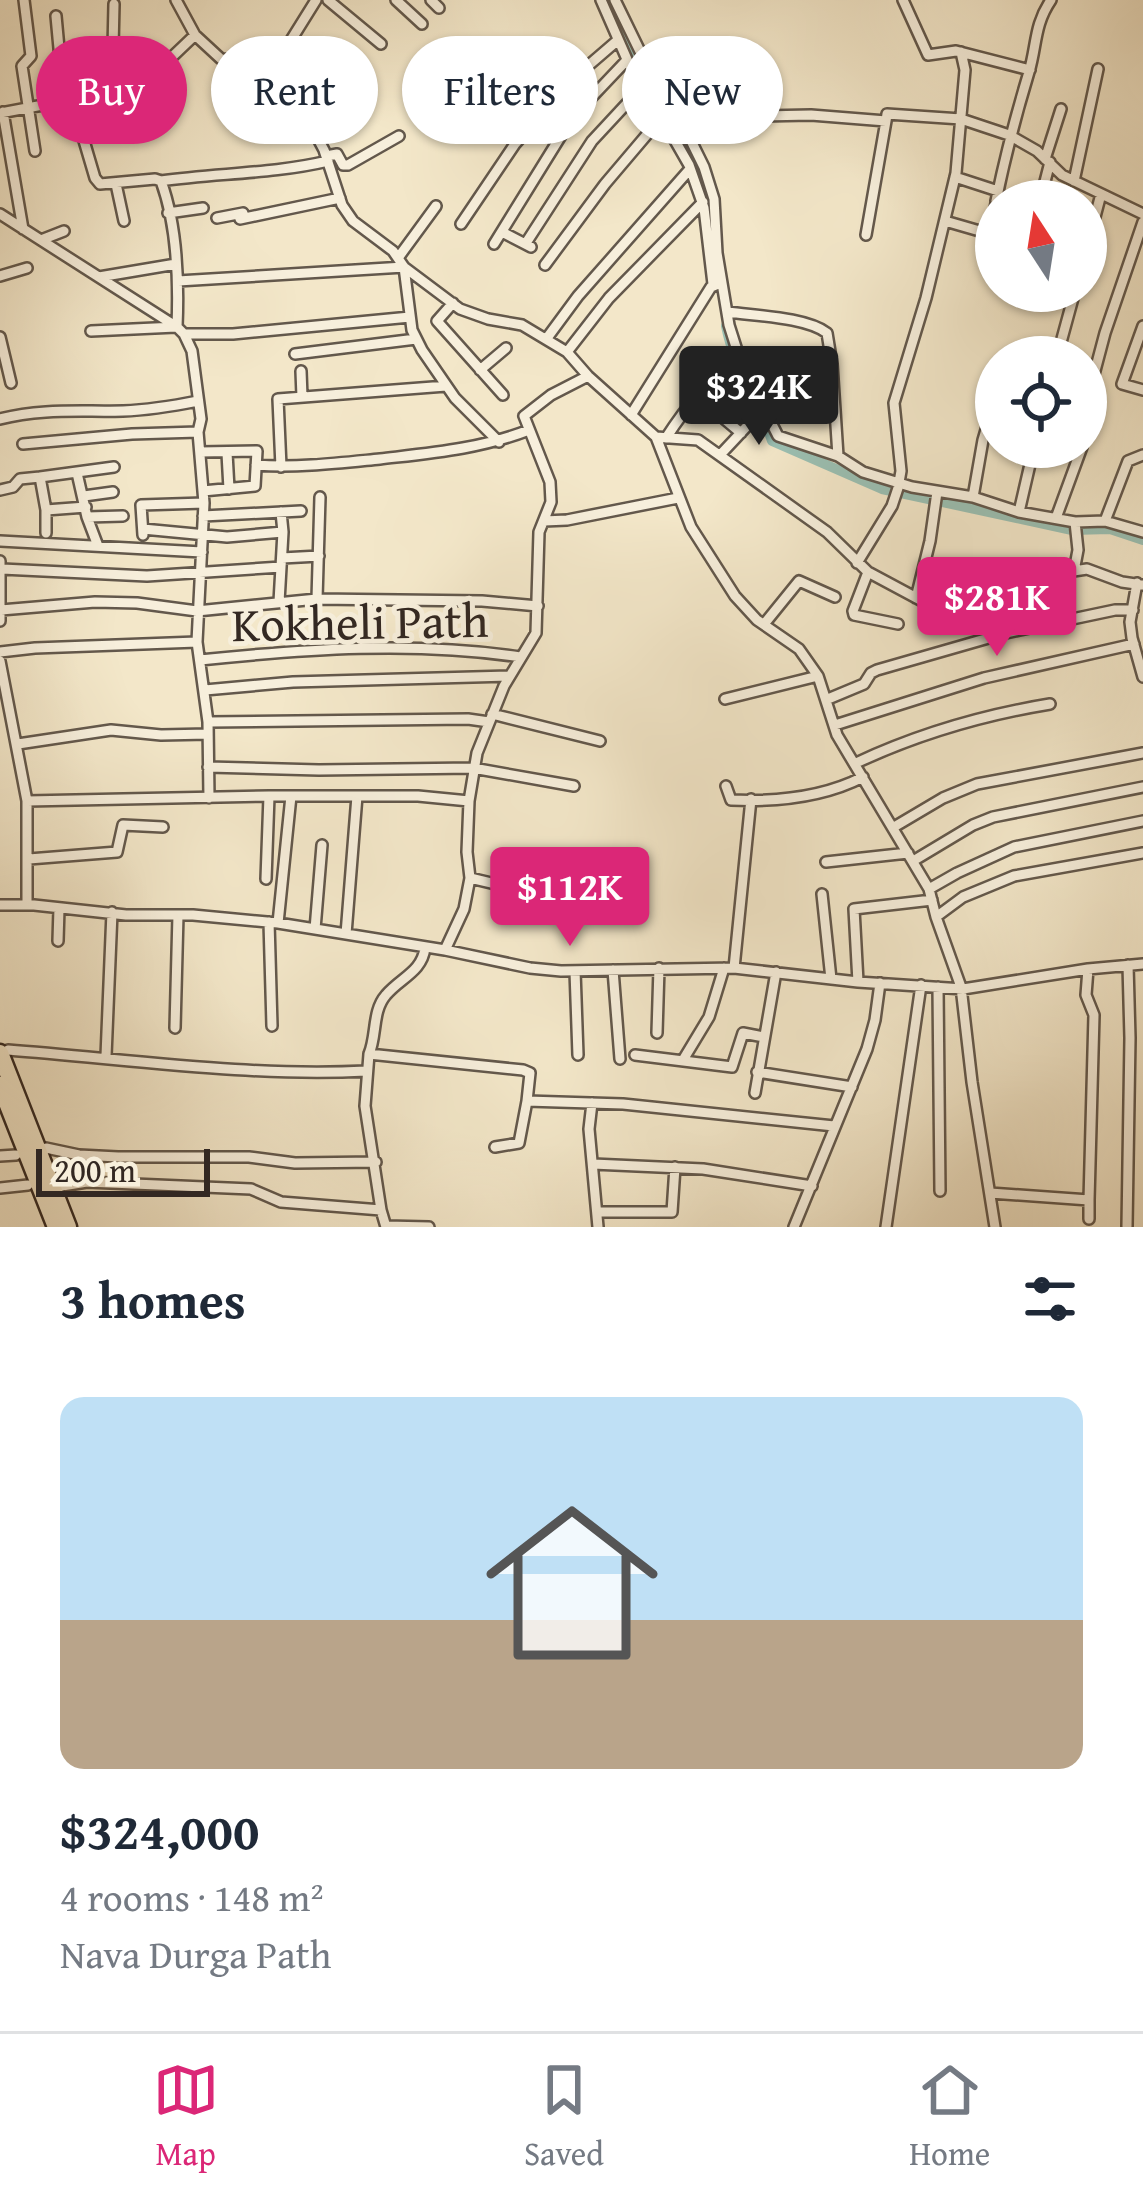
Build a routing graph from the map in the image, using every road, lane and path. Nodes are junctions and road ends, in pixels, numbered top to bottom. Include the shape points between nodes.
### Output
1 (24, 0) edge
2 (316, 0) edge
3 (328, 0) edge
4 (396, 0) edge
5 (601, 0) edge
6 (615, 0) edge
7 (904, 0) edge
8 (1051, 0) edge
9 (178, 1) edge
10 (114, 4) dead end
11 (56, 16) dead end
12 (422, 24) dead end
13 (195, 35) junction
14 (59, 36) edge
15 (113, 36) edge
16 (294, 36) edge
17 (633, 36) edge
18 (618, 40) junction
19 (187, 43) edge
20 (381, 44) dead end
21 (211, 49) edge
22 (622, 49) edge
23 (961, 52) junction
24 (622, 65) edge
25 (1098, 69) dead end
26 (1030, 70) junction
27 (36, 107) edge
28 (29, 108) junction
29 (622, 109) edge
30 (1061, 109) dead end
31 (2, 112) edge
32 (783, 116) edge
33 (961, 119) junction
34 (886, 122) junction
35 (1009, 135) junction
36 (399, 136) dead end
37 (83, 144) edge
38 (320, 144) edge
39 (640, 144) edge
40 (676, 144) edge
41 (693, 144) edge
42 (35, 151) dead end
43 (327, 159) junction
44 (1047, 160) junction
45 (690, 169) junction
46 (955, 177) junction
47 (1000, 180) edge
48 (1044, 180) edge
49 (1072, 180) edge
50 (1074, 180) edge
51 (161, 181) junction
52 (116, 184) junction
53 (975, 187) edge
54 (1107, 197) edge
55 (340, 198) junction
56 (708, 201) junction
57 (436, 206) dead end
58 (203, 208) dead end
59 (1142, 212) edge
60 (169, 213) junction
61 (0, 214) edge
62 (217, 218) dead end
63 (124, 221) dead end
64 (945, 221) junction
65 (461, 224) dead end
66 (23, 229) junction
67 (975, 229) edge
68 (64, 231) dead end
69 (502, 232) junction
70 (866, 235) dead end
71 (41, 240) junction
72 (494, 244) dead end
73 (401, 263) junction
74 (176, 264) junction
75 (545, 265) dead end
76 (27, 268) dead end
77 (0, 276) edge
78 (99, 277) junction
79 (178, 281) junction
80 (718, 284) junction
81 (452, 303) junction
82 (728, 312) junction
83 (410, 317) junction
84 (1143, 326) edge
85 (92, 331) dead end
86 (181, 331) junction
87 (1104, 336) edge
88 (0, 337) edge
89 (416, 338) junction
90 (547, 338) junction
91 (506, 348) dead end
92 (567, 352) junction
93 (295, 354) dead end
94 (738, 354) junction
95 (728, 362) junction
96 (302, 370) dead end
97 (480, 370) junction
98 (588, 376) junction
99 (11, 382) dead end
100 (446, 386) junction
101 (1143, 390) edge
102 (503, 395) dead end
103 (697, 396) junction
104 (302, 397) junction
105 (747, 397) dead end
106 (198, 401) junction
107 (764, 408) junction
108 (631, 415) junction
109 (0, 419) edge
110 (529, 430) junction
111 (198, 432) junction
112 (741, 434) junction
113 (661, 438) junction
114 (499, 442) junction
115 (23, 444) dead end
116 (200, 452) junction
117 (227, 453) junction
118 (720, 455) junction
119 (1143, 455) edge
120 (838, 456) junction
121 (256, 465) junction
122 (114, 467) dead end
123 (280, 467) junction
124 (978, 468) edge
125 (1029, 468) edge
126 (1075, 468) edge
127 (77, 473) junction
128 (40, 477) junction
129 (898, 483) junction
130 (230, 489) junction
131 (0, 490) edge
132 (203, 491) junction
133 (113, 492) dead end
134 (938, 492) junction
135 (974, 496) junction
136 (320, 497) dead end
137 (678, 498) junction
138 (86, 507) junction
139 (204, 509) junction
140 (46, 510) junction
141 (302, 511) dead end
142 (281, 512) junction
143 (1018, 512) junction
144 (257, 514) junction
145 (122, 516) dead end
146 (227, 516) junction
147 (1056, 518) junction
148 (544, 521) junction
149 (1105, 521) junction
150 (1075, 522) junction
151 (143, 529) junction
152 (46, 532) dead end
153 (283, 532) junction
154 (1143, 532) edge
155 (202, 535) junction
156 (254, 535) junction
157 (227, 537) junction
158 (0, 541) edge
159 (98, 546) junction
160 (143, 547) junction
161 (202, 552) junction
162 (319, 556) junction
163 (281, 562) junction
164 (856, 563) junction
165 (1, 565) edge
166 (1074, 571) junction
167 (868, 572) junction
168 (201, 574) junction
169 (1140, 584) edge
170 (835, 597) dead end
171 (317, 598) junction
172 (916, 598) junction
173 (279, 602) junction
174 (538, 606) junction
175 (1, 610) edge
176 (197, 610) junction
177 (1132, 616) junction
178 (0, 621) edge
179 (765, 623) junction
180 (898, 624) dead end
181 (196, 642) junction
182 (1134, 644) junction
183 (0, 656) edge
184 (520, 657) junction
185 (200, 660) junction
186 (509, 676) junction
187 (818, 676) junction
188 (1143, 677) edge
189 (205, 690) junction
190 (724, 698) dead end
191 (828, 699) junction
192 (1051, 704) dead end
193 (491, 718) junction
194 (835, 725) junction
195 (208, 728) junction
196 (15, 730) junction
197 (0, 733) edge
198 (601, 741) dead end
199 (18, 744) junction
200 (1143, 753) edge
201 (856, 763) junction
202 (208, 766) junction
203 (473, 767) junction
204 (863, 777) junction
205 (574, 786) dead end
206 (726, 786) dead end
207 (1143, 787) edge
208 (269, 796) junction
209 (290, 796) junction
210 (357, 796) junction
211 (209, 798) junction
212 (751, 800) junction
213 (27, 801) junction
214 (469, 801) junction
215 (1143, 821) edge
216 (163, 827) dead end
217 (894, 827) junction
218 (322, 845) dead end
219 (1143, 853) edge
220 (911, 857) junction
221 (29, 859) junction
222 (826, 862) dead end
223 (470, 878) junction
224 (266, 879) dead end
225 (822, 895) dead end
226 (931, 895) junction
227 (634, 903) dead end
228 (0, 905) edge
229 (27, 905) junction
230 (59, 908) junction
231 (112, 912) junction
232 (178, 915) junction
233 (936, 917) junction
234 (273, 922) junction
235 (315, 929) junction
236 (346, 934) junction
237 (58, 941) dead end
238 (425, 948) junction
239 (445, 950) junction
240 (1143, 964) edge
241 (1128, 965) junction
242 (659, 968) junction
243 (729, 968) junction
244 (1088, 969) junction
245 (614, 970) junction
246 (574, 971) junction
247 (776, 972) junction
248 (831, 979) junction
249 (859, 982) junction
250 (880, 983) junction
251 (921, 986) junction
252 (938, 987) junction
253 (961, 987) junction
254 (272, 1026) dead end
255 (176, 1028) dead end
256 (657, 1033) dead end
257 (764, 1037) junction
258 (4, 1051) edge
259 (368, 1054) junction
260 (578, 1055) dead end
261 (635, 1055) dead end
262 (106, 1056) junction
263 (620, 1059) dead end
264 (683, 1060) junction
265 (366, 1071) junction
266 (757, 1072) junction
267 (0, 1085) edge
268 (852, 1087) junction
269 (755, 1093) dead end
270 (527, 1101) junction
271 (592, 1102) junction
272 (834, 1126) junction
273 (495, 1147) dead end
274 (46, 1148) dead end
275 (16, 1155) dead end
276 (0, 1156) edge
277 (376, 1162) junction
278 (593, 1164) junction
279 (675, 1167) junction
280 (28, 1185) dead end
281 (62, 1186) dead end
282 (812, 1186) junction
283 (0, 1188) edge
284 (940, 1191) dead end
285 (990, 1193) junction
286 (1089, 1200) junction
287 (381, 1210) junction
288 (597, 1212) junction
289 (672, 1212) junction
290 (1089, 1219) dead end
291 (674, 1225) edge
292 (386, 1226) edge
293 (1127, 1226) edge
294 (56, 1227) edge
295 (68, 1227) edge
296 (429, 1227) edge
297 (598, 1227) edge
298 (794, 1227) edge
299 (886, 1227) edge
300 (994, 1227) edge

1 - 28 street
2 - 16 street
3 - 20 street
4 - 12 street
5 - 18 street
6 - 17 street
7 - 23 street via 928,55
8 - 26 street
9 - 13 street
10 - 15 street
11 - 14 street
13 - 19 street
13 - 21 street
18 - 22 street
18 - 65 street via 515,144
23 - 26 street
23 - 33 street
24 - 69 street via 572,118
25 - 50 street
26 - 35 street
27 - 28 street
28 - 31 street
28 - 42 street
29 - 69 street via 592,142 529,245
30 - 44 street
31 - 66 street
32 - 34 street
33 - 34 street via 887,114
33 - 35 street
33 - 46 street
34 - 70 street
35 - 44 street
35 - 47 street
36 - 43 street via 348,165 337,154
37 - 52 street via 95,178
38 - 43 street
39 - 75 street
40 - 45 street
41 - 56 street
43 - 51 street via 287,171
43 - 55 street
44 - 48 street
44 - 49 street
45 - 56 street
45 - 90 street
46 - 53 street
46 - 64 street
51 - 52 street
51 - 60 street
52 - 63 street
54 - 59 street
55 - 62 street
55 - 73 street via 353,221
56 - 80 street
56 - 92 street via 609,298
57 - 73 street
58 - 60 street
59 - 87 street
60 - 74 street
61 - 66 street
64 - 67 street
64 - 129 street via 894,403
66 - 71 street
68 - 71 street
69 - 72 street
71 - 78 street
73 - 79 street
73 - 81 street
73 - 83 street
74 - 78 street
74 - 79 street
76 - 77 street
78 - 86 street
79 - 86 street
80 - 82 street
80 - 108 street
81 - 90 street
81 - 97 street via 436,321
82 - 94 street
82 - 120 street via 820,327 830,338
83 - 86 street via 233,334
83 - 89 street
84 - 101 street via 1122,384
85 - 86 street
86 - 106 street
88 - 99 street
89 - 93 street
89 - 100 street
90 - 92 street
91 - 97 street
92 - 98 street
94 - 95 street
94 - 107 street
95 - 103 street
95 - 105 street
96 - 104 street
97 - 102 street
98 - 108 street
98 - 110 street via 524,416
100 - 104 street
100 - 114 street
103 - 112 street
103 - 113 street
104 - 123 street via 278,399
106 - 109 street
106 - 111 street
107 - 112 street
107 - 120 street via 778,436
108 - 113 street
110 - 114 street
110 - 148 street via 550,482
111 - 115 street
111 - 116 street
112 - 118 street
113 - 118 street via 698,440
113 - 137 street
114 - 123 street
116 - 117 street
116 - 132 street
117 - 121 street via 257,452
117 - 130 street
118 - 164 street
119 - 149 street via 1128,461
120 - 129 street
121 - 123 street
121 - 130 street via 255,486
122 - 127 street
124 - 135 street
125 - 143 street
126 - 147 street
127 - 128 street
127 - 138 street
128 - 131 street
128 - 140 street
129 - 134 street
129 - 164 street
130 - 132 street
132 - 139 street
133 - 138 street
134 - 135 street
134 - 172 street
135 - 143 street
136 - 162 street
137 - 148 street
137 - 179 street via 735,596
138 - 140 street
138 - 145 street
138 - 159 street
139 - 146 street
139 - 151 street via 141,505
139 - 155 street
140 - 152 street
141 - 142 street
142 - 144 street
142 - 153 street
143 - 147 street
144 - 146 street
144 - 156 street
146 - 157 street
147 - 150 street
148 - 174 street
149 - 150 street
149 - 154 street
150 - 166 street
151 - 155 street
151 - 160 street
153 - 156 street
153 - 163 street
155 - 157 street
155 - 161 street
156 - 157 street
158 - 159 street
159 - 160 street
160 - 161 street
161 - 168 street
162 - 163 street
162 - 171 street
163 - 168 street
163 - 173 street
164 - 167 street
165 - 168 street
165 - 175 street
166 - 169 street
166 - 172 street via 953,610
167 - 172 street
167 - 180 street via 854,616
168 - 176 street
169 - 177 street
170 - 179 street via 800,581
171 - 173 street
171 - 174 street
173 - 176 street
174 - 184 street via 536,633
175 - 176 street via 95,602
175 - 178 street
176 - 181 street
177 - 182 street
177 - 191 street via 1107,612 1006,633 877,670
179 - 187 street
181 - 183 street
181 - 185 street
182 - 188 street
182 - 194 street via 983,678
183 - 196 street
184 - 185 street, Kokheli Path via 386,647
184 - 186 street
185 - 189 street
186 - 189 street
186 - 193 street
187 - 190 street
187 - 191 street
189 - 195 street
191 - 194 street
192 - 201 street via 906,740
193 - 195 street
193 - 198 street
193 - 203 street
194 - 201 street
195 - 199 street via 161,735 111,730
195 - 202 street
196 - 197 street
196 - 199 street
199 - 213 street
200 - 217 street via 977,784
201 - 204 street
202 - 203 street
202 - 211 street
203 - 205 street
203 - 214 street
204 - 212 street via 813,795
204 - 217 street
206 - 212 street via 731,800
207 - 220 street via 993,817
208 - 209 street
208 - 211 street
208 - 224 street
209 - 210 street
209 - 234 street
210 - 214 street
210 - 236 street
211 - 213 street
212 - 243 street
213 - 221 street
214 - 223 street
215 - 226 street via 1014,847 957,872
216 - 221 street via 123,826 118,852
217 - 220 street
218 - 235 street
219 - 233 street via 1014,876
220 - 222 street
220 - 226 street
221 - 229 street
223 - 227 street via 576,903
223 - 239 street
225 - 248 street
226 - 233 street
226 - 249 street via 854,909
228 - 229 street
229 - 230 street
230 - 231 street
230 - 237 street
231 - 232 street
231 - 262 street
232 - 234 street
232 - 255 street
233 - 253 street
234 - 235 street
234 - 254 street
235 - 236 street
236 - 238 street
238 - 239 street
238 - 259 street via 418,966 383,997
239 - 246 street
240 - 241 street
241 - 244 street
241 - 293 street
242 - 243 street
242 - 245 street
242 - 256 street
243 - 247 street
243 - 264 street
244 - 253 street
244 - 286 street
245 - 246 street
245 - 263 street
246 - 260 street
247 - 248 street
247 - 257 street
248 - 249 street
249 - 250 street
250 - 251 street
250 - 268 street
251 - 252 street
251 - 299 street
252 - 253 street
252 - 284 street
253 - 285 street
257 - 264 street via 743,1033 732,1067
257 - 266 street
258 - 262 street
258 - 295 highway
259 - 265 street
259 - 270 street via 523,1070 530,1073
261 - 264 street
262 - 265 street
265 - 277 street
266 - 268 street
266 - 269 street
267 - 294 highway
268 - 272 street
270 - 271 street
270 - 273 street via 519,1143
271 - 272 street
271 - 278 street
272 - 282 street
274 - 277 street
275 - 276 street
277 - 287 street
278 - 279 street
278 - 288 street
279 - 282 street
279 - 289 street
280 - 283 street
281 - 287 street via 251,1189 281,1202
282 - 298 street
285 - 286 street
285 - 300 street
286 - 290 street
287 - 292 street
288 - 289 street
288 - 297 street
289 - 291 street
292 - 296 street

